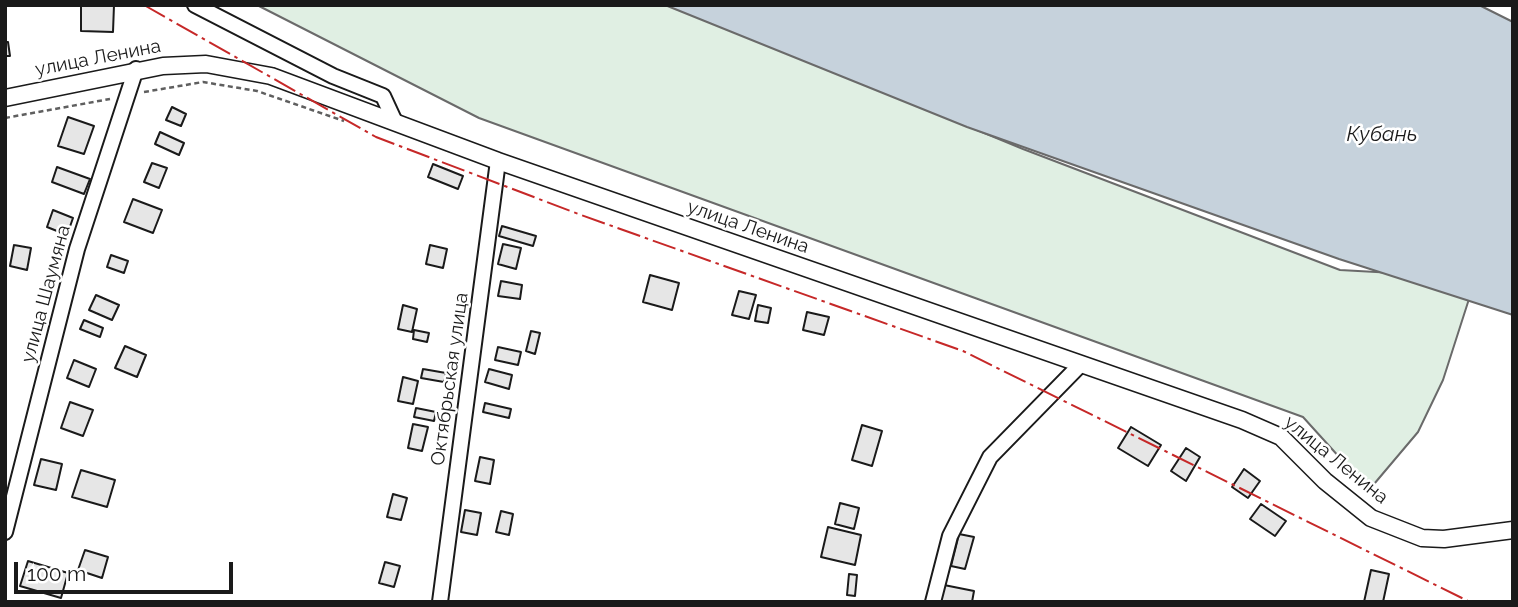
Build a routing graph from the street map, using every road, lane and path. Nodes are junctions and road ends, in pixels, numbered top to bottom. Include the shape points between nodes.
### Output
1 (195, 5) edge
2 (136, 69) junction
3 (125, 96) junction
4 (5, 98) edge
5 (5, 118) edge
6 (396, 122) junction
7 (353, 123) dead end
8 (498, 161) junction
9 (1081, 364) junction
10 (1513, 530) edge
11 (5, 532) edge
12 (440, 602) edge
13 (933, 602) edge

1 - 6 street via 333,76 383,96
2 - 3 street, улица Шаумяна
2 - 4 street, улица Ленина
2 - 6 street, улица Ленина via 206,64 271,76
3 - 5 path
3 - 7 path via 203,82 257,91
3 - 11 street, улица Шаумяна via 77,249
6 - 8 street, улица Ленина
8 - 9 street, улица Ленина
8 - 12 street, Октябрьская улица
9 - 10 street, улица Ленина via 1281,437 1371,518 1422,538
9 - 13 street via 990,457 950,536

